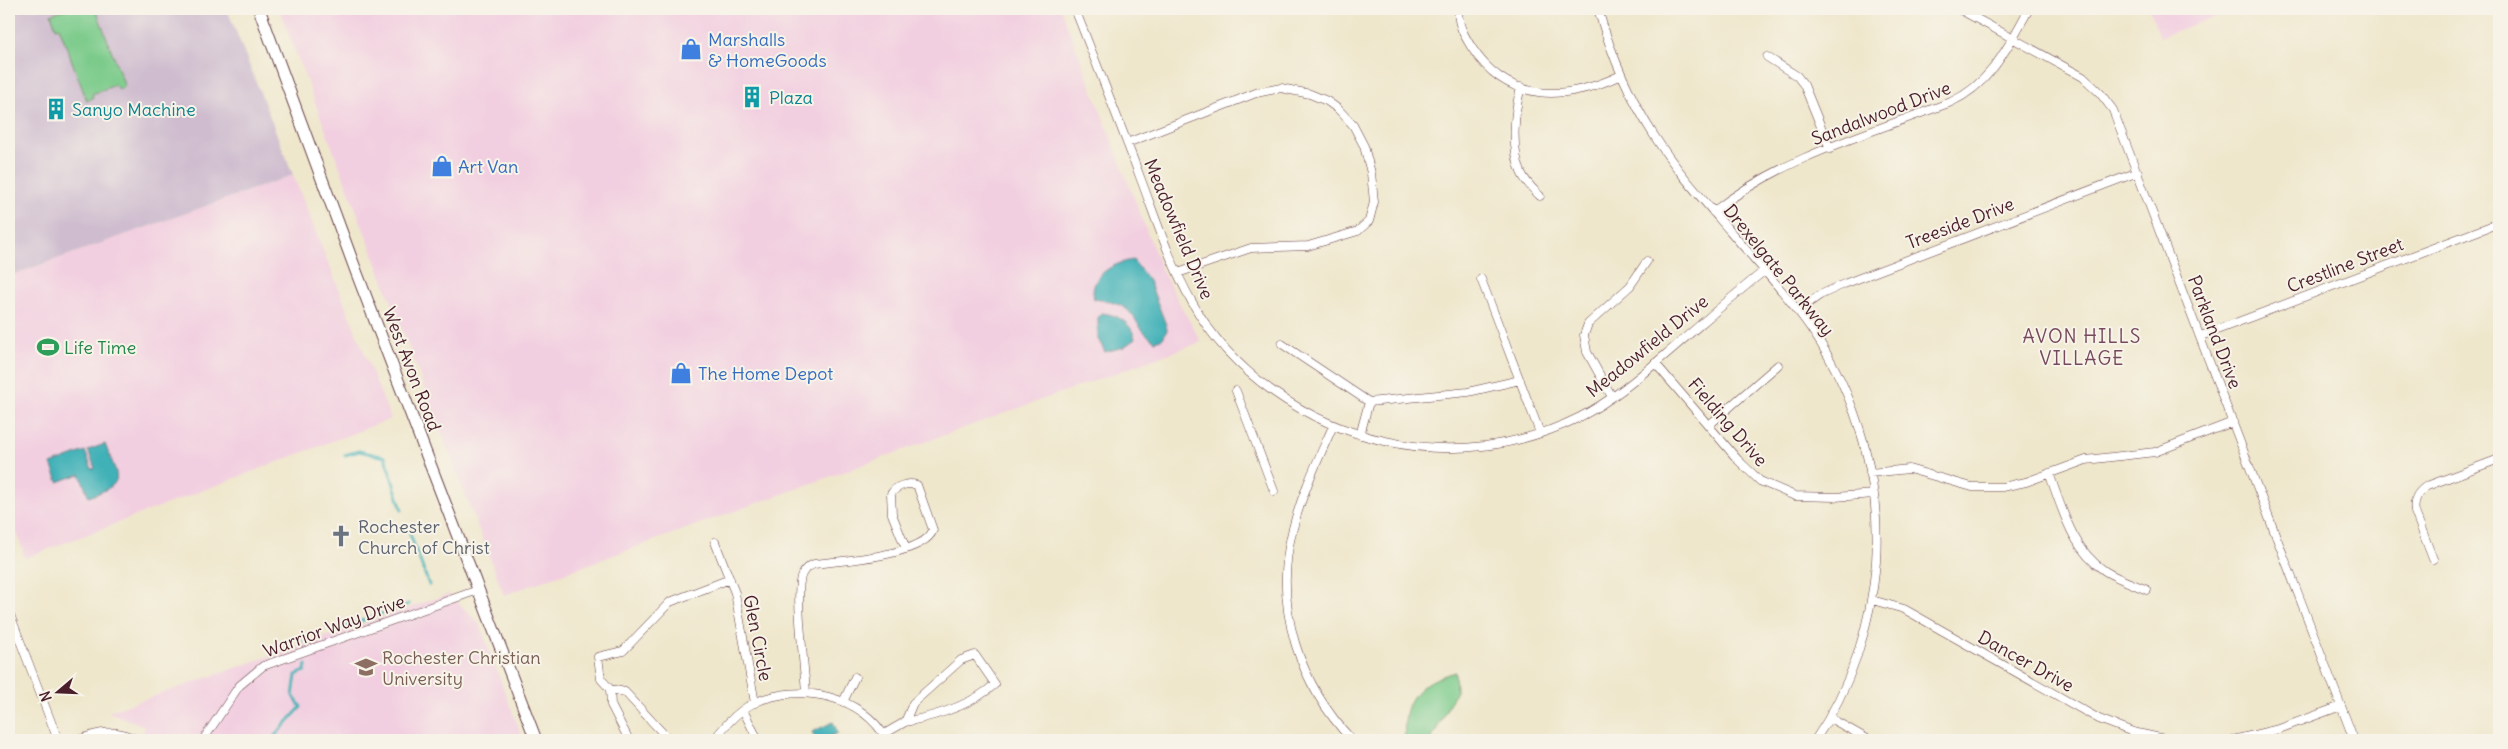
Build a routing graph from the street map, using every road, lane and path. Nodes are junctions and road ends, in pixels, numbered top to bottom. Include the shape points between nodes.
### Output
1 (259, 9) edge
2 (1075, 9) edge
3 (1459, 9) edge
4 (1598, 9) edge
5 (1959, 9) edge
6 (2029, 9) edge
7 (2012, 38) junction
8 (1767, 57) dead end
9 (1621, 75) junction
10 (1521, 88) junction
11 (1128, 143) junction
12 (1830, 149) junction
13 (2138, 172) junction
14 (1540, 196) dead end
15 (1713, 212) junction
16 (2499, 223) edge
17 (1646, 261) dead end
18 (1764, 271) junction
19 (1178, 273) junction
20 (1481, 279) dead end
21 (1797, 311) junction
22 (2201, 336) junction
23 (1282, 344) dead end
24 (1655, 363) junction
25 (1778, 365) dead end
26 (1520, 380) junction
27 (1236, 391) dead end
28 (1612, 397) junction
29 (1370, 402) junction
30 (2233, 422) junction
31 (1333, 426) junction
32 (1709, 426) junction
33 (1540, 433) junction
34 (1360, 435) junction
35 (2499, 459) edge
36 (1870, 473) junction
37 (2049, 473) junction
38 (1274, 491) dead end
39 (1874, 494) junction
40 (715, 542) dead end
41 (906, 549) junction
42 (2433, 559) dead end
43 (730, 579) junction
44 (478, 590) junction
45 (2147, 590) dead end
46 (1872, 600) junction
47 (9, 612) edge
48 (11, 628) edge
49 (855, 677) dead end
50 (610, 689) junction
51 (806, 693) junction
52 (843, 702) junction
53 (755, 703) junction
54 (2341, 706) junction
55 (743, 710) junction
56 (1830, 718) junction
57 (905, 722) junction
58 (886, 737) edge
59 (58, 740) edge
60 (79, 740) edge
61 (136, 740) edge
62 (203, 740) edge
63 (536, 740) edge
64 (628, 740) edge
65 (669, 740) edge
66 (714, 740) edge
67 (758, 740) edge
68 (1352, 740) edge
69 (1815, 740) edge
70 (1869, 740) edge
71 (2169, 740) edge
72 (2233, 740) edge
73 (2354, 740) edge

1 - 44 main road, West Avon Road
2 - 11 street, Meadowfield Drive
3 - 10 street via 1460,25 1477,56 1494,72
4 - 9 street, Drexelgate Parkway
5 - 7 street, Parkland Drive
6 - 7 street, Sandalwood Drive
7 - 12 street, Sandalwood Drive via 1997,66 1972,91 1952,102
7 - 13 street, Parkland Drive via 2072,71 2100,92 2119,121
8 - 12 street via 1797,76 1804,85
9 - 10 street via 1570,93 1549,94
9 - 15 street, Drexelgate Parkway via 1655,138
10 - 14 street via 1516,117 1519,163 1526,182
11 - 19 street, Meadowfield Drive
11 - 19 street via 1256,93 1281,88 1327,101 1353,125 1364,146 1374,202 1369,221 1358,231 1308,246 1251,248
12 - 15 street, Sandalwood Drive via 1767,175
13 - 21 street, Treeside Drive via 1844,284
13 - 22 street, Parkland Drive
15 - 18 street, Drexelgate Parkway
16 - 22 street, Crestline Street
17 - 28 street via 1630,286 1588,324 1584,335 1587,352
18 - 21 street, Drexelgate Parkway
18 - 24 street, Meadowfield Drive
19 - 31 street, Meadowfield Drive via 1207,326 1252,374 1298,408
20 - 26 street
21 - 36 street, Drexelgate Parkway via 1842,383 1862,436
22 - 30 street, Parkland Drive
23 - 29 street
24 - 28 street, Meadowfield Drive
24 - 32 street, Fielding Drive
25 - 32 street
26 - 29 street via 1468,392
26 - 33 street
27 - 38 street
28 - 33 street, Meadowfield Drive via 1580,417
29 - 34 street
30 - 37 street via 2155,452 2094,458
30 - 54 street, Parkland Drive
31 - 34 street, Meadowfield Drive
31 - 68 street via 1301,500 1291,533 1287,596 1294,642 1308,678 1326,709
32 - 39 street, Fielding Drive via 1747,470 1778,491 1813,498
33 - 34 street, Meadowfield Drive via 1508,442 1458,448 1402,445
35 - 42 street via 2427,486 2418,494 2415,512
36 - 37 street via 1909,469 1963,485 1991,488 2015,485
36 - 39 street, Drexelgate Parkway
37 - 45 street via 2071,530 2089,558 2106,572
39 - 46 street, Drexelgate Parkway via 1876,541
40 - 43 street, Glen Circle
41 - 41 street via 892,514 891,494 900,486 912,484 917,485 933,530 926,541
41 - 51 street via 806,567 801,575 800,617
43 - 50 street, Glen Circle via 670,602 623,651 598,656 601,679
43 - 53 street, Glen Circle
44 - 62 street, Warrior Way Drive via 263,666 238,686
44 - 63 main road, West Avon Road
46 - 56 street, Drexelgate Parkway via 1858,652
46 - 71 street, Dancer Drive via 1904,609 2100,719 2133,732
47 - 48 street
48 - 59 street
49 - 52 street
50 - 64 street, Glen Circle via 611,704
50 - 65 street via 625,692
51 - 52 street
51 - 53 street via 777,695
52 - 58 street via 862,713
53 - 55 street
54 - 72 street via 2279,729
54 - 73 street, Parkland Drive
55 - 66 street via 729,720
55 - 67 street
56 - 69 street, Drexelgate Parkway
56 - 70 street
57 - 57 street via 913,702 961,660 975,655 995,684 976,698
57 - 58 street
60 - 61 street via 106,732 128,735

